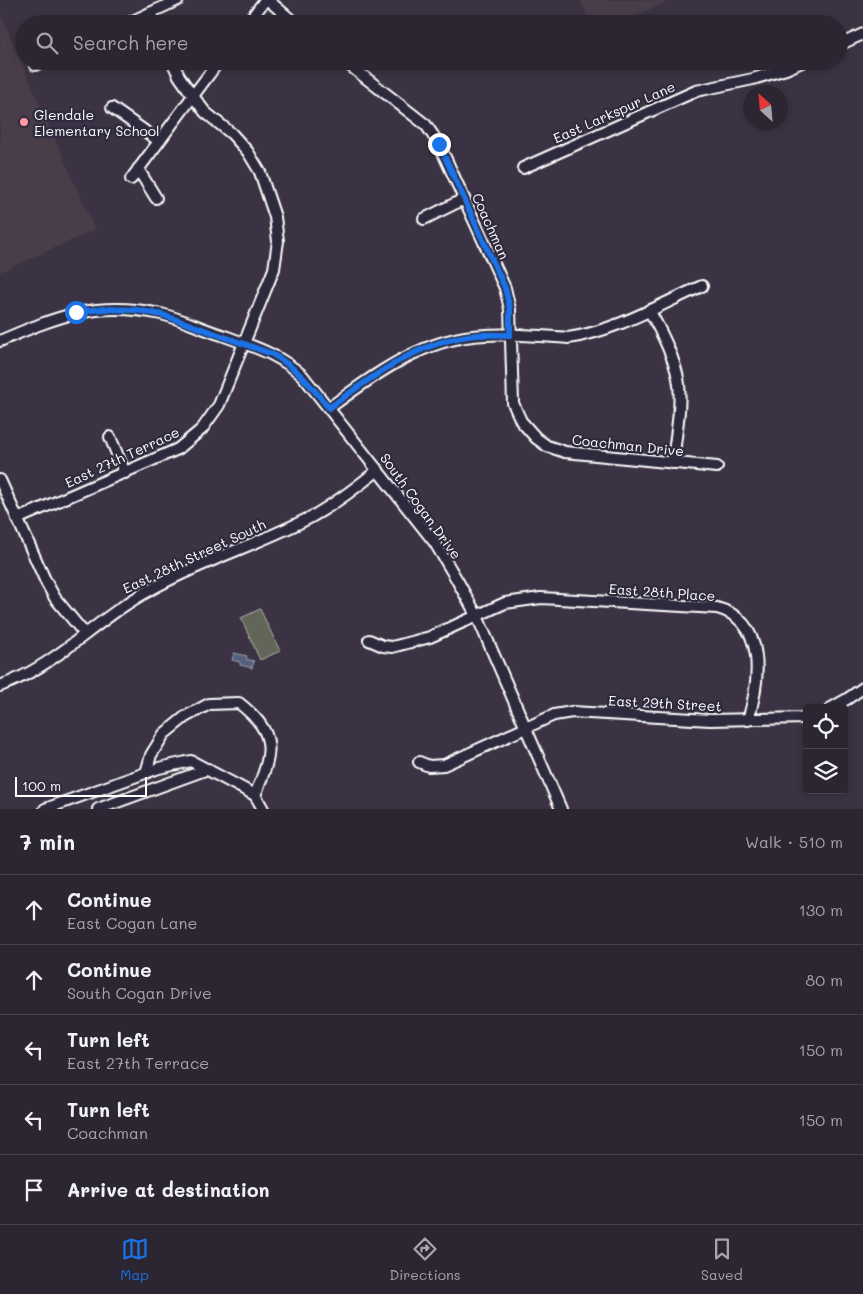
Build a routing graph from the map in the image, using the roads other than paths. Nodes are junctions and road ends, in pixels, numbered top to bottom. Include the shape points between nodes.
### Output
1 (178, 0) edge
2 (266, 0) edge
3 (150, 13) joint
4 (146, 15) edge
5 (254, 15) edge
6 (285, 15) edge
7 (863, 34) edge
8 (848, 41) edge
9 (176, 70) edge
10 (212, 70) edge
11 (356, 70) edge
12 (783, 70) edge
13 (193, 96) junction
14 (112, 108) dead end
15 (159, 141) junction
16 (523, 168) dead end
17 (138, 169) junction
18 (131, 179) dead end
19 (156, 198) dead end
20 (464, 199) junction
21 (424, 219) dead end
22 (702, 286) dead end
23 (649, 310) junction
24 (510, 335) junction
25 (0, 341) edge
26 (244, 343) junction
27 (329, 408) junction
28 (110, 437) dead end
29 (539, 440) joint
30 (673, 463) junction
31 (718, 468) dead end
32 (378, 470) junction
33 (125, 473) junction
34 (0, 480) edge
35 (17, 519) junction
36 (477, 616) junction
37 (84, 633) junction
38 (370, 640) dead end
39 (0, 686) edge
40 (863, 688) edge
41 (838, 704) edge
42 (803, 718) edge
43 (748, 720) junction
44 (525, 727) junction
45 (419, 762) dead end
46 (208, 769) junction
47 (146, 773) junction
48 (255, 795) junction
49 (45, 809) edge
50 (98, 809) edge
51 (263, 809) edge
52 (561, 809) edge

1 - 3 street
2 - 5 street
2 - 6 street
3 - 4 street
7 - 8 street
9 - 13 street, East 27th Terrace
10 - 13 street
11 - 20 street, Coachman via 426,125 439,144
12 - 16 street, East Larkspur Lane via 696,90
13 - 15 street
13 - 26 street, East 27th Terrace via 205,112 248,152 260,172 275,217 278,241 274,269
14 - 15 street
15 - 17 street
17 - 18 street
17 - 19 street
20 - 21 street
20 - 24 street, Coachman via 505,288 510,309
22 - 23 street
23 - 24 street via 609,328 580,336
23 - 30 street via 667,343 678,378 680,399
24 - 27 street via 466,337 422,349 375,374
24 - 29 street, Coachman via 513,404 521,421
25 - 26 street, South Cogan Drive via 51,319 103,309 163,315
26 - 27 street, South Cogan Drive via 288,363
26 - 33 street, East 27th Terrace via 219,405 202,429 178,450
27 - 32 street, South Cogan Drive
28 - 33 street
29 - 30 street, Coachman Drive via 565,452
30 - 31 street, Coachman Drive
32 - 36 street, South Cogan Drive via 435,543
32 - 37 street, East 28th Street South via 312,516 152,588
33 - 35 street, East 27th Terrace
34 - 35 street
35 - 37 street via 55,598
36 - 38 street, East 28th Place via 430,636 392,647
36 - 43 street, East 28th Place via 505,603 541,598 724,610 745,624 754,647 756,684
36 - 44 street, South Cogan Drive
37 - 39 street, East 28th Street South via 56,657
40 - 41 street
42 - 43 street, East 29th Street
43 - 44 street, East 29th Street via 572,712 554,715
44 - 45 street, East 29th Street via 444,765 429,766
44 - 52 street, South Cogan Drive
46 - 47 street via 191,761
46 - 48 street
46 - 50 street
47 - 48 street via 164,734 185,717 209,704 239,703 255,716 268,739 269,756
47 - 49 street
48 - 51 street

